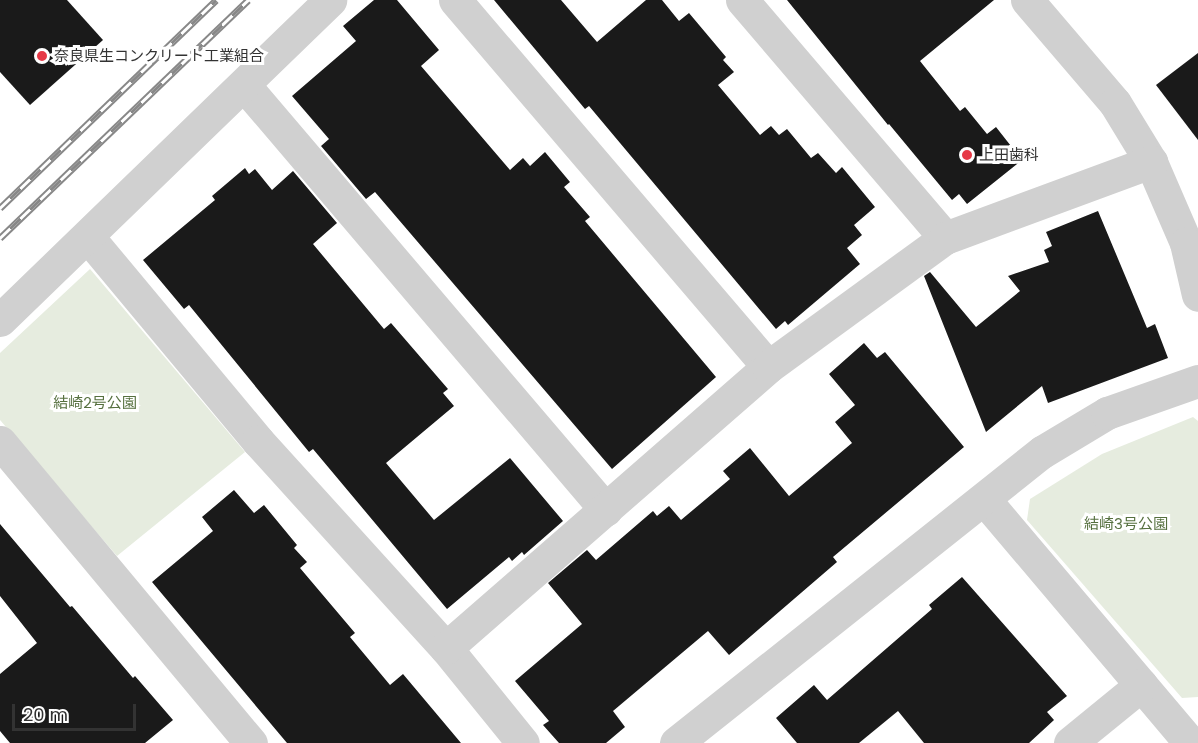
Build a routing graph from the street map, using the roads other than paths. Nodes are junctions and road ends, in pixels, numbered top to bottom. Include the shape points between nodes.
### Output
1 (330, 0) edge
2 (455, 0) edge
3 (742, 0) edge
4 (1027, 0) edge
5 (244, 85) junction
6 (1151, 162) junction
7 (88, 237) junction
8 (945, 238) junction
9 (1198, 295) edge
10 (0, 320) edge
11 (768, 367) junction
12 (1198, 381) edge
13 (0, 442) edge
14 (984, 499) junction
15 (606, 510) junction
16 (446, 648) junction
17 (1141, 685) junction
18 (251, 743) edge
19 (523, 743) edge
20 (676, 743) edge
21 (1070, 743) edge
22 (1190, 743) edge

1 - 5 street
2 - 11 street
3 - 8 street
4 - 6 street via 1115,103
5 - 7 street
5 - 15 street
6 - 8 street
6 - 9 street via 1186,243
7 - 10 street
7 - 16 street via 258,441
8 - 11 street
11 - 15 street
12 - 14 street via 1107,413 1042,452
13 - 18 street
14 - 17 street
14 - 20 street
15 - 16 street
16 - 19 street
17 - 21 street
17 - 22 street

